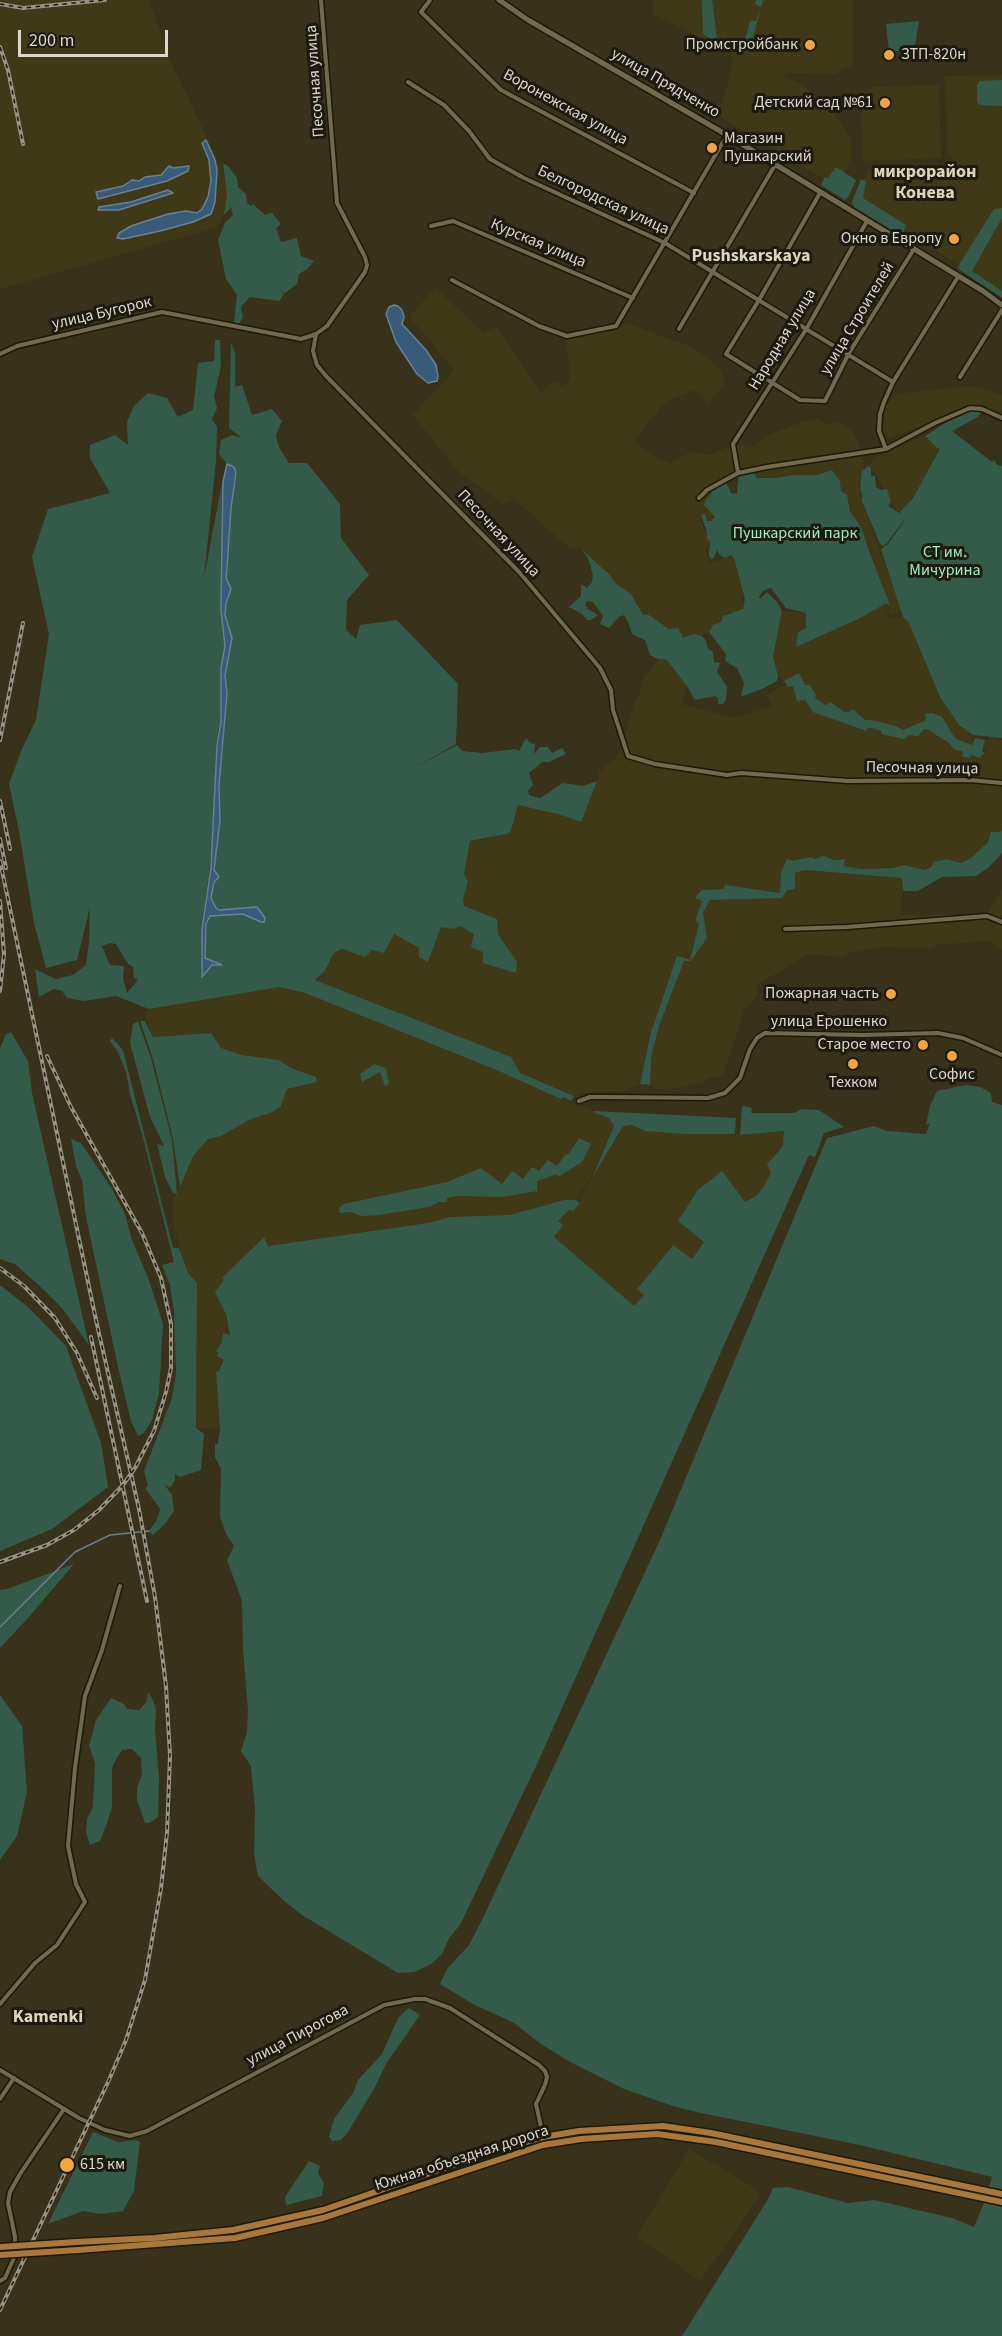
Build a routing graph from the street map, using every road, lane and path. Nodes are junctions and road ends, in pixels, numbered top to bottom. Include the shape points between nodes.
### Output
1 (321, 0) edge
2 (430, 0) edge
3 (499, 0) edge
4 (408, 82) dead end
5 (727, 135) junction
6 (775, 165) junction
7 (694, 193) junction
8 (820, 193) junction
9 (867, 221) junction
10 (431, 226) dead end
11 (665, 243) junction
12 (914, 249) junction
13 (712, 271) junction
14 (958, 277) junction
15 (452, 280) dead end
16 (633, 298) junction
17 (759, 300) junction
18 (1002, 307) edge
19 (807, 328) junction
20 (679, 329) dead end
21 (316, 334) junction
22 (849, 353) junction
23 (0, 354) edge
24 (960, 377) dead end
25 (772, 382) junction
26 (893, 382) junction
27 (1002, 418) edge
28 (886, 450) junction
29 (738, 473) junction
30 (699, 498) dead end
31 (1002, 783) edge
32 (1002, 922) edge
33 (785, 929) dead end
34 (1002, 1055) edge
35 (579, 1101) dead end
36 (120, 1586) dead end
37 (0, 2004) edge
38 (0, 2070) edge
39 (14, 2078) junction
40 (0, 2099) edge
41 (64, 2109) junction
42 (543, 2141) junction
43 (1002, 2194) edge
44 (1002, 2202) edge
45 (0, 2247) edge
46 (0, 2256) edge
47 (0, 2281) edge

1 - 21 street, Песочная улица via 337,203 367,265 327,326
2 - 7 street, Воронежская улица via 422,12 501,90
3 - 5 main road, улица Прядченко
4 - 11 street, Белгородская улица via 444,105 490,159
5 - 6 main road, улица Прядченко
5 - 7 street
6 - 8 main road, улица Прядченко
6 - 13 street
7 - 11 street
8 - 9 main road, улица Прядченко
8 - 17 street
9 - 12 main road, улица Прядченко
9 - 19 street, Народная улица
10 - 16 street, Курская улица via 453,221
11 - 13 street, Белгородская улица
11 - 16 street
12 - 14 main road, улица Прядченко
12 - 22 street, улица Строителей
13 - 17 street, Белгородская улица
13 - 20 street
14 - 18 main road, улица Прядченко
14 - 26 street
15 - 16 street via 539,326 567,336 616,326
17 - 19 street, Белгородская улица
17 - 25 street via 726,354
18 - 24 street
19 - 22 street, Белгородская улица
19 - 25 street, Народная улица
21 - 23 street, улица Бугорок via 301,339 162,312 17,346
21 - 31 street, Песочная улица via 313,351 326,376 520,573 600,668 611,690 613,710 628,756 727,775
22 - 25 street, улица Строителей via 825,402 800,400
22 - 26 street, Белгородская улица
25 - 29 street, Народная улица via 733,444
26 - 28 street via 880,414 879,431
27 - 28 street via 970,408
28 - 29 street
29 - 30 street
32 - 33 street via 987,916
34 - 35 street, улица Ерошенко via 948,1034 765,1034 757,1038 740,1078 725,1093 708,1098 590,1097
36 - 37 street via 85,1696 75,1768 69,1846 71,1866 85,1902 57,1945 35,1963
38 - 39 street, улица Пирогова
39 - 40 street
39 - 41 street, улица Пирогова
41 - 42 street, улица Пирогова via 120,2135 139,2134 376,2009 425,1999 450,2008 545,2071 545,2085 536,2104
41 - 47 street via 10,2192 14,2258
42 - 43 main road, Южная объездная дорога via 579,2131 663,2126
42 - 44 main road, Южная объездная дорога via 685,2136
42 - 45 main road, Южная объездная дорога, bridge via 491,2152 323,2210 233,2230
42 - 46 main road, Южная объездная дорога, bridge via 323,2218 235,2238

